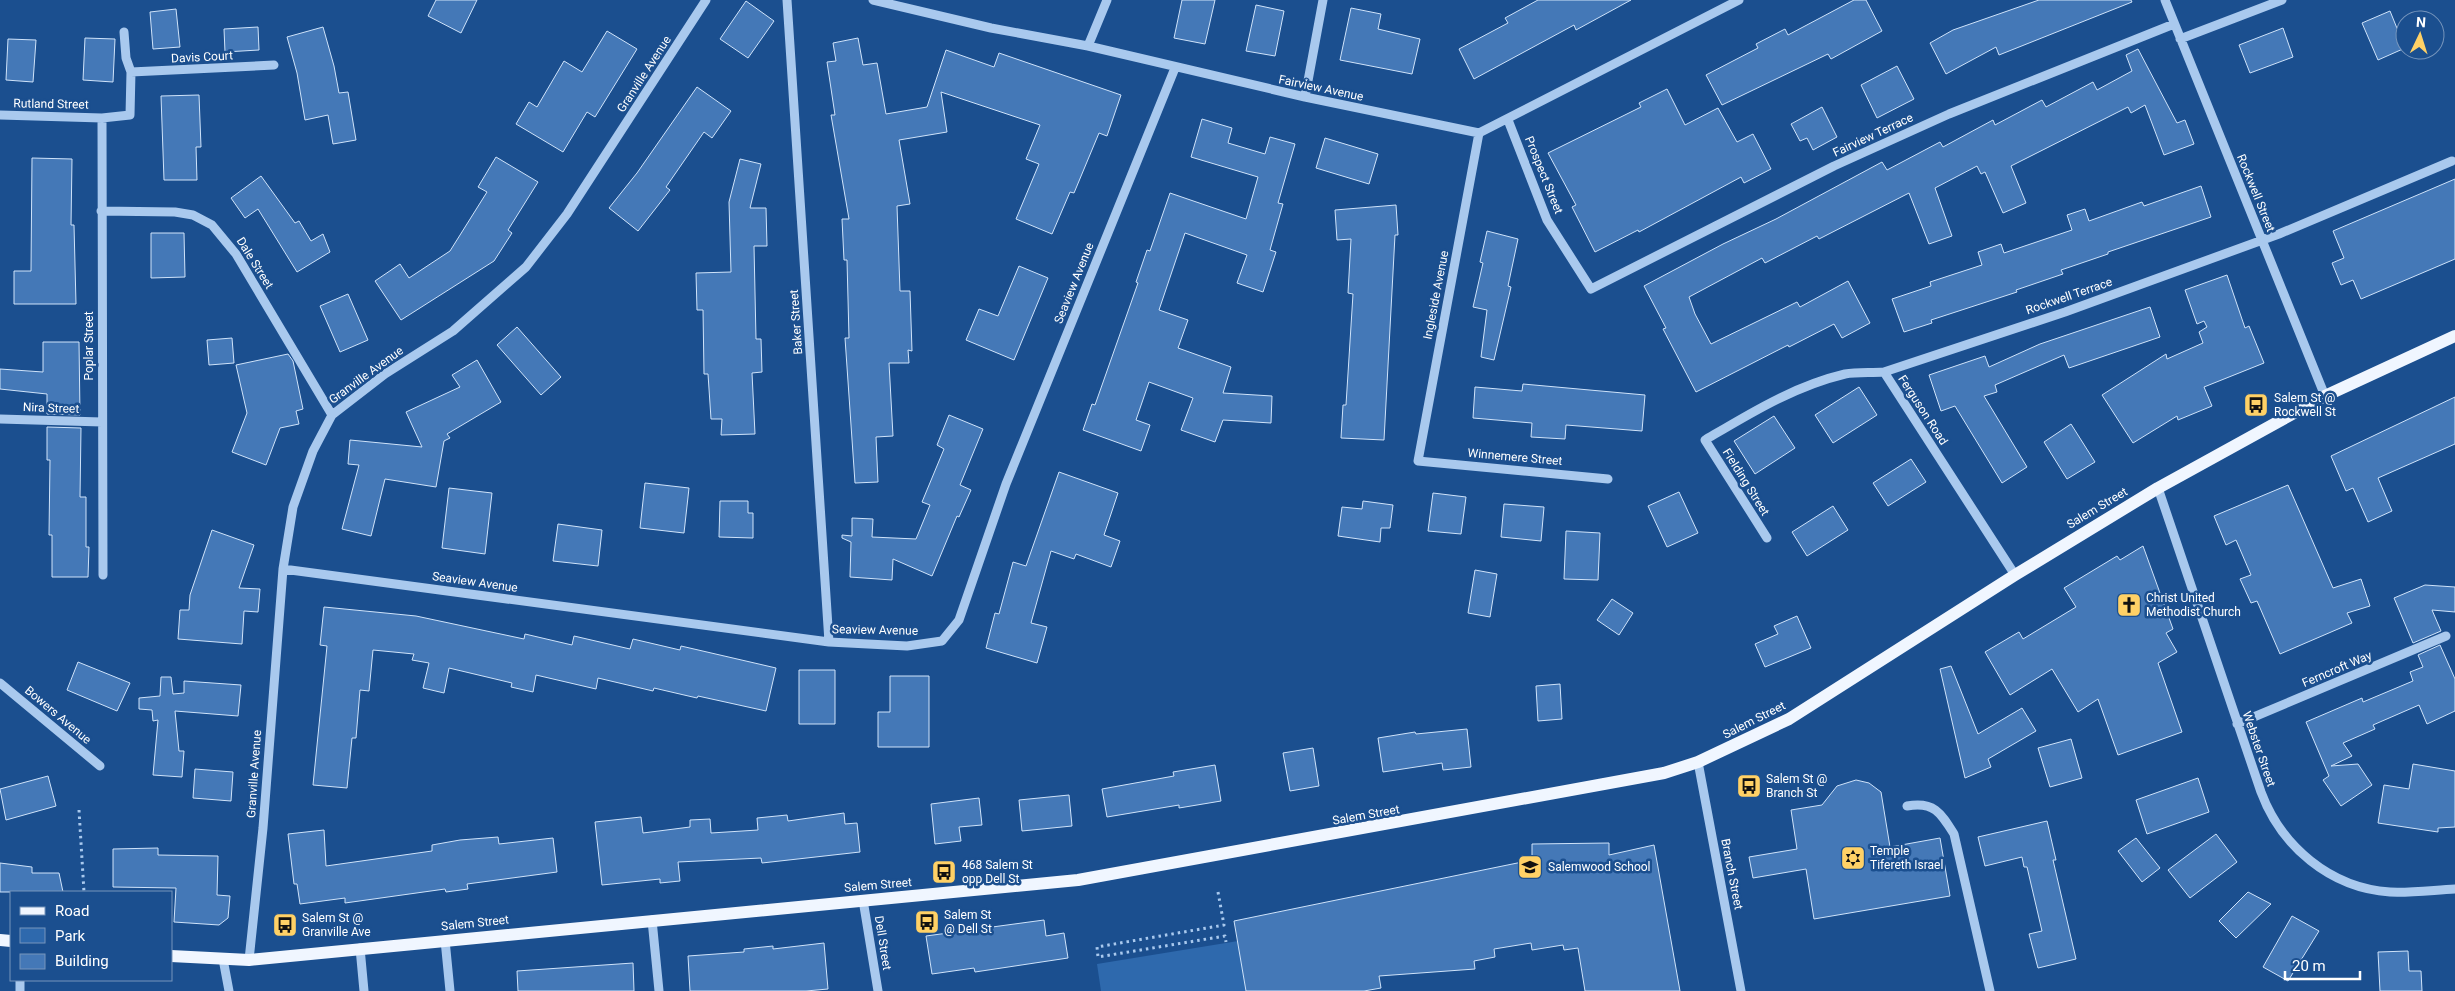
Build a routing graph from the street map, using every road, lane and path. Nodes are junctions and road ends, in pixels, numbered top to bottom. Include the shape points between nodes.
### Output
1 (705, 0) edge
2 (787, 0) edge
3 (873, 0) edge
4 (1107, 0) edge
5 (1323, 0) edge
6 (1739, 0) edge
7 (2165, 0) edge
8 (2282, 0) edge
9 (2174, 24) junction
10 (124, 32) dead end
11 (2180, 39) junction
12 (1088, 46) junction
13 (274, 65) dead end
14 (1175, 68) junction
15 (131, 72) junction
16 (1305, 97) junction
17 (0, 115) edge
18 (102, 118) junction
19 (1508, 120) junction
20 (1479, 134) junction
21 (2452, 161) dead end
22 (101, 211) junction
23 (2262, 240) junction
24 (1591, 289) joint
25 (2455, 336) edge
26 (1884, 372) junction
27 (2325, 396) junction
28 (332, 415) junction
29 (0, 419) edge
30 (102, 422) junction
31 (1705, 440) joint
32 (1418, 461) joint
33 (1608, 479) dead end
34 (2158, 488) junction
35 (1766, 538) dead end
36 (283, 569) junction
37 (102, 575) dead end
38 (2014, 575) junction
39 (2446, 636) dead end
40 (830, 642) junction
41 (0, 683) edge
42 (2237, 724) junction
43 (1698, 762) junction
44 (100, 766) dead end
45 (1907, 806) dead end
46 (79, 810) dead end
47 (2455, 889) edge
48 (84, 891) edge
49 (1218, 892) dead end
50 (863, 900) junction
51 (652, 920) junction
52 (445, 940) junction
53 (1226, 942) dead end
54 (360, 948) junction
55 (172, 956) edge
56 (223, 959) junction
57 (249, 960) junction
58 (229, 991) edge
59 (364, 991) edge
60 (450, 991) edge
61 (659, 991) edge
62 (878, 991) edge
63 (1741, 991) edge
64 (1990, 991) edge

1 - 28 street, Granville Avenue via 567,214 526,267 453,331 385,374
2 - 40 street, Baker Street
3 - 12 street, Fairview Avenue via 991,28
4 - 12 street
5 - 16 street
6 - 19 street
7 - 9 street, Rockwell Street
8 - 11 street
9 - 11 street, Rockwell Street
9 - 24 street, Fairview Terrace via 1940,118 1834,166
10 - 15 street via 126,58
11 - 23 street, Rockwell Street
12 - 14 street, Fairview Avenue
13 - 15 street, Davis Court
14 - 16 street, Fairview Avenue
14 - 40 street, Seaview Avenue via 1006,484 959,620 942,641 907,646
15 - 18 street, Rutland Street via 130,115
16 - 20 street, Fairview Avenue
17 - 18 street, Rutland Street
18 - 22 street, Poplar Street
19 - 20 street
19 - 24 street, Prospect Street via 1548,220
20 - 32 street, Ingleside Avenue
21 - 23 street, Rockwell Terrace
22 - 28 street, Dale Street via 175,212 193,215 212,225 236,254
22 - 30 street, Poplar Street
23 - 26 street, Rockwell Terrace via 2065,312
23 - 27 street, Rockwell Street
25 - 27 main road, Salem Street
26 - 31 street, Ferguson Road via 1846,374 1809,385 1766,404
26 - 38 street, Ferguson Road
27 - 34 main road, Salem Street
28 - 36 street, Granville Avenue via 313,451 300,486 288,528
29 - 30 street, Nira Street
30 - 37 street, Poplar Street
31 - 35 street, Fielding Street
32 - 33 street, Winnemere Street
34 - 38 main road, Salem Street
34 - 42 street, Webster Street
36 - 40 street, Seaview Avenue
36 - 57 street, Granville Avenue via 263,828
38 - 43 main road, Salem Street via 1789,719
39 - 42 street, Ferncroft Way
41 - 44 street, Bowers Avenue
42 - 47 street, Webster Street via 2272,818 2289,842 2310,861 2335,877 2376,890
43 - 50 main road, Salem Street via 1664,773 1601,786 1078,880
43 - 63 street, Branch Street
45 - 64 street via 1919,804 1940,812 1954,834
46 - 48 path
49 - 53 path via 1224,925 1097,947 1098,957 1225,936
50 - 51 main road, Salem Street
50 - 62 street, Dell Street
51 - 52 main road, Salem Street
51 - 61 street
52 - 54 main road, Salem Street
52 - 60 street
54 - 57 main road, Salem Street
54 - 59 street
55 - 56 main road, Salem Street
56 - 57 main road, Salem Street
56 - 58 street

